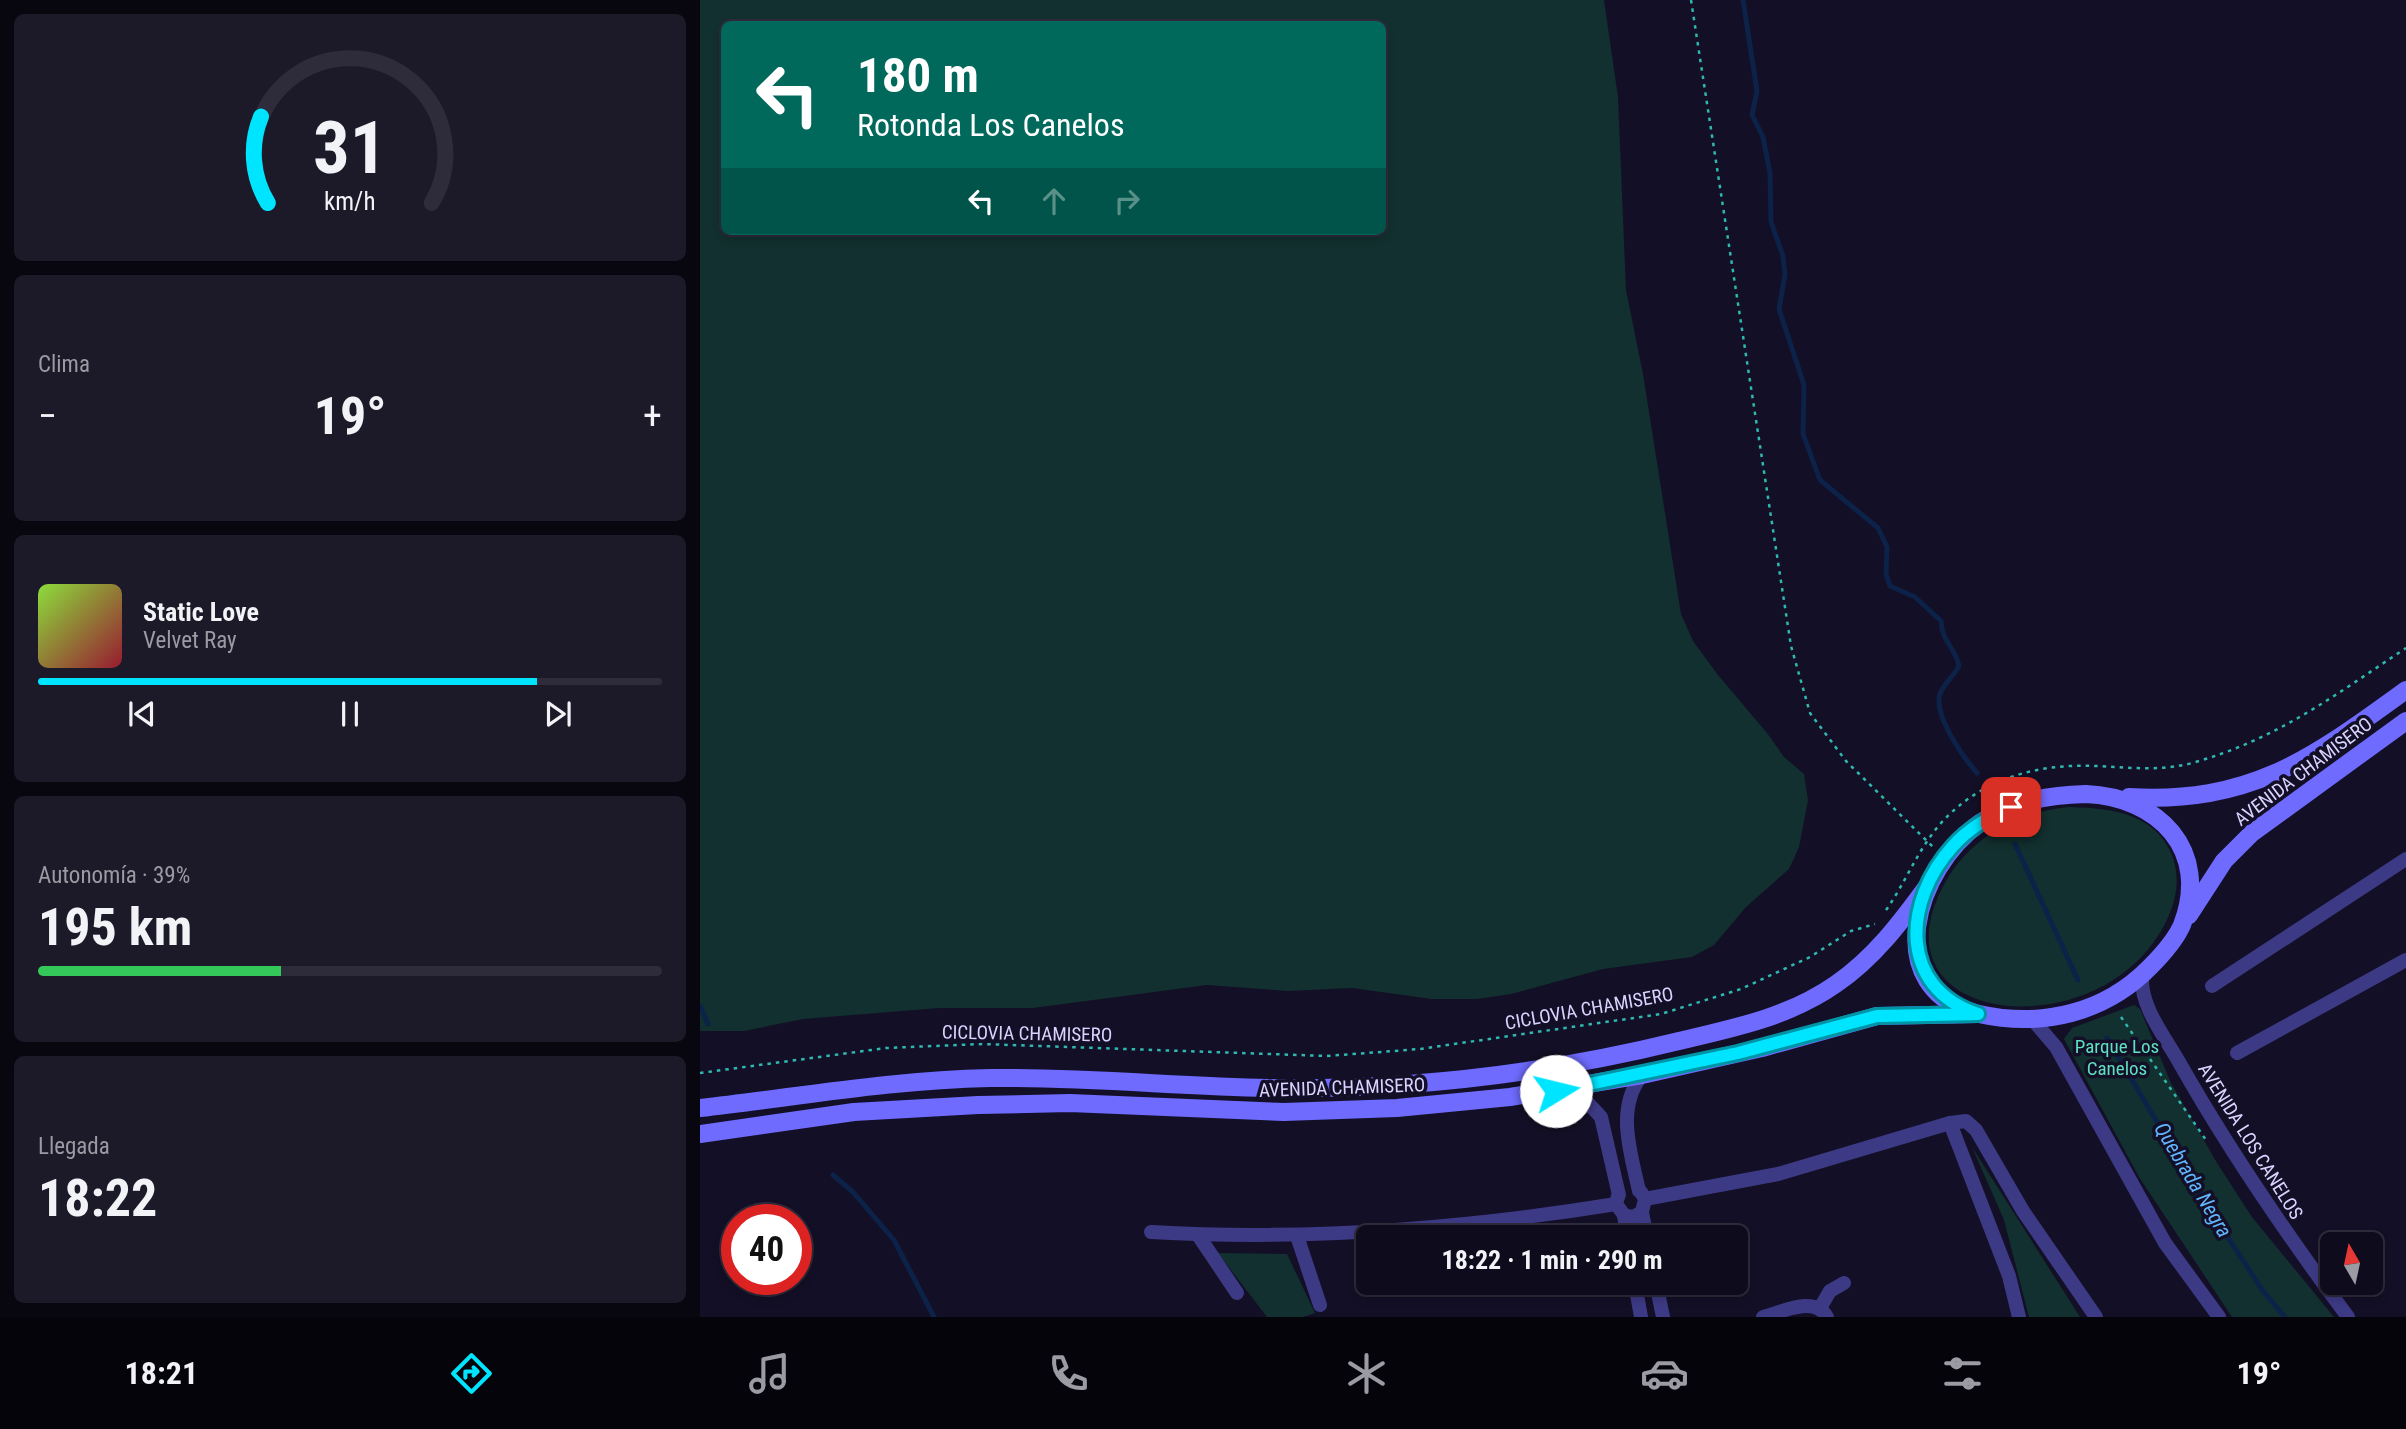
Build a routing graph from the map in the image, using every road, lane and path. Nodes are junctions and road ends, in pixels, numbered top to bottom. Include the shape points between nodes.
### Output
1 (1691, 0) edge
2 (2406, 648) edge
3 (2406, 690) edge
4 (2406, 721) edge
5 (2115, 796) junction
6 (1928, 841) junction
7 (1942, 859) junction
8 (2406, 859) edge
9 (1928, 885) junction
10 (1883, 915) dead end
11 (1877, 923) dead end
12 (2181, 926) junction
13 (2406, 960) edge
14 (2143, 975) junction
15 (2212, 986) dead end
16 (1978, 1014) junction
17 (2032, 1019) junction
18 (2237, 1053) dead end
19 (700, 1073) edge
20 (1642, 1075) junction
21 (1574, 1088) junction
22 (700, 1108) edge
23 (1950, 1123) junction
24 (700, 1134) edge
25 (1642, 1201) junction
26 (1619, 1205) junction
27 (1624, 1225) edge
28 (1645, 1225) edge
29 (1151, 1232) dead end
30 (1198, 1235) junction
31 (1297, 1236) junction
32 (1844, 1283) dead end
33 (1237, 1293) dead end
34 (1637, 1295) edge
35 (1658, 1295) edge
36 (1320, 1305) dead end
37 (1824, 1312) edge
38 (1641, 1317) edge
39 (1663, 1317) edge
40 (1763, 1317) edge
41 (2019, 1317) edge
42 (2096, 1317) edge
43 (2219, 1317) edge
44 (2348, 1317) edge

1 - 6 path via 1797,668 1810,713 1846,761
2 - 6 path via 2282,730 2237,749 2189,764 2143,770 2071,766 2020,774 1974,792
3 - 5 street, AVENIDA CHAMISERO via 2315,755 2256,782 2196,796
4 - 12 street, AVENIDA CHAMISERO via 2252,833 2224,861
5 - 7 street via 2052,796 2011,807 1966,833
5 - 12 street via 2157,815 2182,847 2189,890
6 - 7 path
6 - 10 path
7 - 9 street
8 - 15 street
9 - 16 street via 1916,927 1922,967 1945,999
9 - 22 street, AVENIDA CHAMISERO via 1874,952 1818,996 1763,1020 1631,1053 1413,1084 1270,1088 976,1079 840,1088
11 - 19 path, CICLOVIA CHAMISERO via 1851,931 1810,957 1741,989 1661,1014 1420,1049 1326,1056 982,1044 886,1048
12 - 14 street
13 - 18 street
14 - 17 street via 2091,1008
14 - 44 street, AVENIDA LOS CANELOS via 2147,1006 2206,1110
16 - 17 street
16 - 20 street, AVENIDA CHAMISERO via 1877,1016
17 - 43 street via 2056,1047 2165,1243
20 - 21 street, AVENIDA CHAMISERO
20 - 25 street via 1626,1114
21 - 24 street, AVENIDA CHAMISERO via 1397,1108 1284,1112 1070,1103 978,1105 854,1112
21 - 26 street via 1601,1117
23 - 25 street via 1778,1174
23 - 41 street via 2005,1264
23 - 42 street via 1966,1121 1976,1130 2023,1211
25 - 26 street via 1633,1217
25 - 26 street via 1626,1189
25 - 28 street
26 - 27 street
26 - 31 street via 1465,1225
29 - 30 street
30 - 31 street
30 - 33 street
31 - 36 street
32 - 37 street via 1830,1291
34 - 38 street
35 - 39 street
37 - 40 street via 1810,1305

